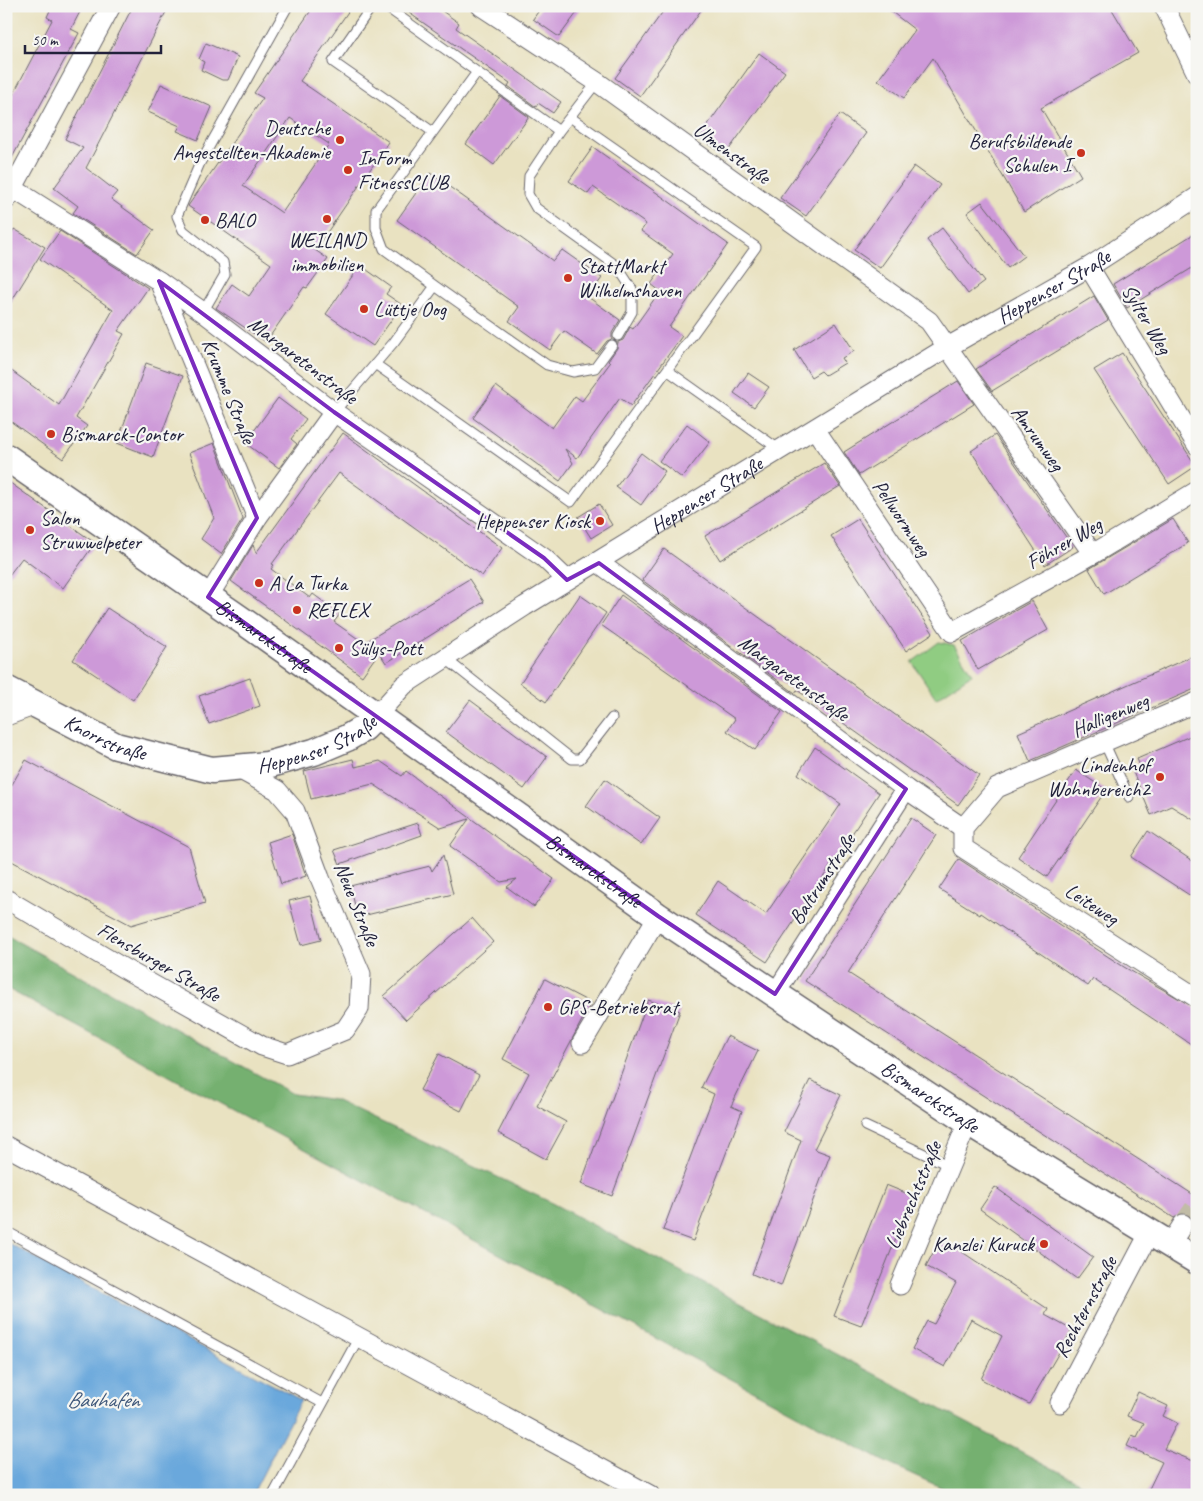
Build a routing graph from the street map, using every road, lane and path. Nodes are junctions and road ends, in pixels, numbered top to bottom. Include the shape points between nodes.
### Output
1 (111, 6) edge
2 (288, 6) edge
3 (372, 6) edge
4 (385, 6) edge
5 (481, 6) edge
6 (1164, 6) edge
7 (476, 72) junction
8 (1197, 74) edge
9 (597, 82) junction
10 (570, 117) junction
11 (559, 131) junction
12 (433, 132) junction
13 (9, 191) edge
14 (1197, 197) edge
15 (1089, 267) junction
16 (159, 281) junction
17 (435, 286) junction
18 (203, 312) junction
19 (618, 336) dead end
20 (612, 345) dead end
21 (946, 348) junction
22 (375, 364) junction
23 (667, 370) junction
24 (334, 412) junction
25 (815, 429) junction
26 (1197, 445) edge
27 (780, 450) junction
28 (6, 457) edge
29 (1197, 491) edge
30 (257, 518) junction
31 (1093, 554) junction
32 (599, 563) junction
33 (567, 580) junction
34 (208, 597) junction
35 (952, 632) joint
36 (446, 659) junction
37 (6, 689) edge
38 (1197, 702) edge
39 (36, 705) junction
40 (6, 716) edge
41 (376, 716) junction
42 (612, 718) dead end
43 (1104, 742) junction
44 (225, 769) junction
45 (906, 789) junction
46 (1129, 797) dead end
47 (963, 828) junction
48 (6, 899) edge
49 (658, 916) junction
50 (776, 994) junction
51 (1197, 998) edge
52 (582, 1044) dead end
53 (294, 1052) joint
54 (968, 1122) junction
55 (865, 1126) dead end
56 (6, 1146) edge
57 (950, 1166) junction
58 (6, 1231) edge
59 (1168, 1234) junction
60 (1197, 1261) edge
61 (900, 1285) dead end
62 (358, 1337) junction
63 (322, 1403) junction
64 (1060, 1403) dead end
65 (273, 1495) edge
66 (650, 1495) edge

1 - 13 street
2 - 18 lane via 200,163 177,216 183,230 223,262 225,274
3 - 12 lane via 333,62
4 - 7 lane
5 - 9 street, Ulmenstraße
6 - 8 street
7 - 11 lane
7 - 12 lane
9 - 10 lane
9 - 21 street, Ulmenstraße via 929,321
10 - 11 lane
10 - 23 lane via 756,247
11 - 19 lane via 529,176 528,194 536,208 617,266 632,288 632,312
12 - 17 lane via 376,210 376,228 384,249
13 - 16 street, Margaretenstraße
14 - 15 street, Heppenser Straße
15 - 21 street, Heppenser Straße
15 - 26 street, Sylter Weg
16 - 18 street, Margaretenstraße
16 - 30 street, Krumme Straße
17 - 20 lane via 547,365 573,372 595,368
17 - 22 lane
18 - 24 street, Margaretenstraße
21 - 25 street, Heppenser Straße
21 - 31 street, Amrumweg
22 - 23 lane via 571,502
22 - 24 lane
23 - 27 lane
24 - 30 street
24 - 33 street, Margaretenstraße via 544,558
25 - 27 street, Heppenser Straße
25 - 35 street, Pellwormweg
27 - 32 street, Heppenser Straße
28 - 34 main road, Bismarckstraße
29 - 31 street, Föhrer Weg
30 - 34 street
31 - 35 street, Föhrer Weg
32 - 33 street, Heppenser Straße
32 - 45 street, Margaretenstraße
33 - 36 street, Heppenser Straße
34 - 41 main road, Bismarckstraße
36 - 41 street, Heppenser Straße via 404,684
36 - 42 lane via 572,758 580,759
37 - 39 main road, Knorrstraße
38 - 43 street, Halligenweg
39 - 40 street
39 - 44 main road, Knorrstraße via 116,746
41 - 44 main road, Heppenser Straße via 347,738 314,752 267,765
41 - 49 main road, Bismarckstraße
43 - 46 lane
43 - 47 street, Halligenweg via 997,788
44 - 53 street, Neue Straße via 277,790 295,811 362,974 359,1009 345,1030
45 - 47 street, Margaretenstraße
45 - 50 street, Baltrumstraße
47 - 51 street, Leiteweg via 963,848
48 - 53 street, Flensburger Straße via 262,1046 287,1054
49 - 50 main road, Bismarckstraße
49 - 52 street
50 - 54 main road, Bismarckstraße
54 - 57 street, Liebrechtstraße
54 - 59 main road, Bismarckstraße
55 - 57 lane
56 - 62 street
57 - 61 street, Liebrechtstraße
58 - 63 lane
59 - 60 main road, Bismarckstraße
59 - 64 street, Rechternstraße
62 - 63 lane
62 - 66 street
63 - 65 lane

